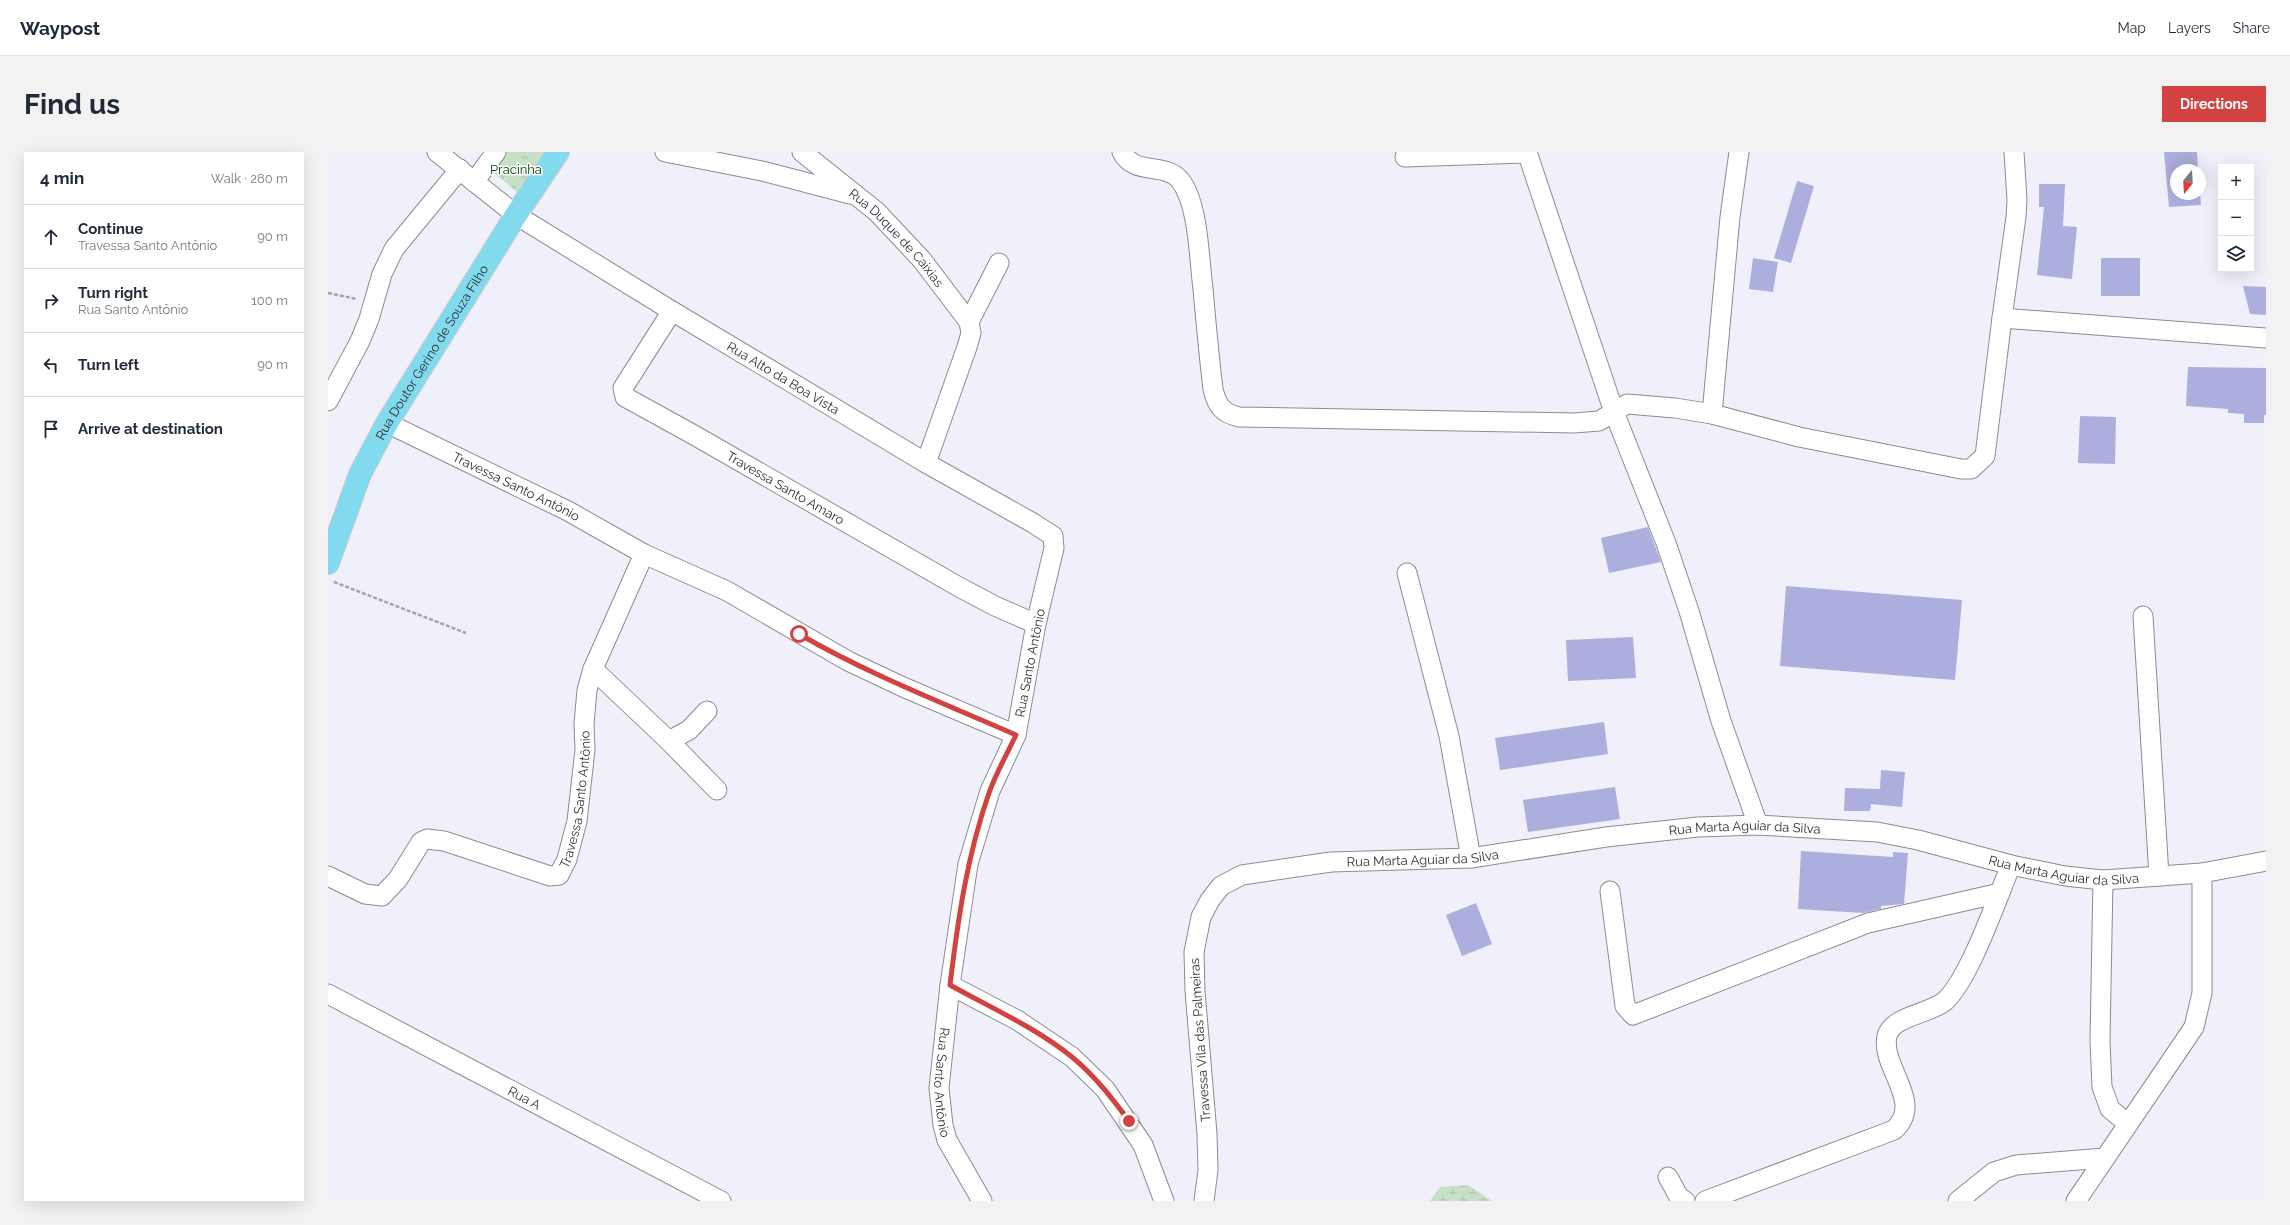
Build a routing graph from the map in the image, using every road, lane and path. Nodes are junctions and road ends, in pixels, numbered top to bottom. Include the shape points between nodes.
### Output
1 (437, 152) edge
2 (496, 152) edge
3 (558, 152) edge
4 (665, 152) edge
5 (802, 152) edge
6 (1122, 152) edge
7 (1739, 152) edge
8 (2014, 152) edge
9 (1527, 153) edge
10 (1405, 157) dead end
11 (460, 169) junction
12 (474, 182) junction
13 (855, 195) junction
14 (516, 215) junction
15 (999, 263) dead end
16 (328, 293) edge
17 (340, 296) dead end
18 (672, 311) junction
19 (2002, 318) junction
20 (970, 329) junction
21 (2266, 338) edge
22 (328, 401) edge
23 (1614, 412) junction
24 (1712, 414) junction
25 (387, 423) junction
26 (926, 463) junction
27 (1052, 536) joint
28 (644, 554) junction
29 (328, 563) edge
30 (1407, 573) dead end
31 (328, 580) edge
32 (2143, 616) dead end
33 (1036, 624) junction
34 (466, 633) dead end
35 (593, 669) junction
36 (707, 711) dead end
37 (1016, 735) junction
38 (669, 741) junction
39 (717, 790) dead end
40 (1758, 825) junction
41 (1471, 858) junction
42 (2266, 861) edge
43 (2011, 864) junction
44 (2202, 873) junction
45 (328, 876) edge
46 (2159, 876) junction
47 (2103, 880) junction
48 (1221, 886) joint
49 (1610, 891) dead end
50 (2000, 893) junction
51 (950, 985) junction
52 (328, 994) edge
53 (2127, 1123) junction
54 (2104, 1158) junction
55 (1668, 1177) dead end
56 (721, 1201) edge
57 (982, 1201) edge
58 (1164, 1201) edge
59 (1204, 1201) edge
60 (1685, 1201) edge
61 (1706, 1201) edge
62 (1958, 1201) edge
63 (2076, 1201) edge

1 - 11 street, Rua Alto da Boa Vista
2 - 12 street
3 - 14 main road, Rua Doutor Gerino de Souza Filho
4 - 13 street via 762,171
5 - 13 street, Rua Duque de Caixias
6 - 23 street via 1128,161 1138,167 1171,174 1184,186 1195,220 1213,389 1217,404 1229,415 1543,423 1599,421
7 - 24 street via 1730,217
8 - 19 street via 2016,217
9 - 10 street
9 - 23 street
11 - 12 street, Rua Alto da Boa Vista
11 - 22 street via 394,249 382,274 360,341
12 - 14 street, Rua Alto da Boa Vista
13 - 20 street, Rua Duque de Caixias via 877,212 922,260
14 - 18 street, Rua Alto da Boa Vista
14 - 25 main road, Rua Doutor Gerino de Souza Filho
15 - 20 street
16 - 17 path
18 - 26 street, Rua Alto da Boa Vista
18 - 33 street, Travessa Santo Amaro via 623,388 625,397 959,586
19 - 21 street
19 - 24 street via 1985,456 1971,468 1961,469 1799,437
20 - 26 street
23 - 24 street via 1627,404 1636,404
23 - 40 street via 1666,543 1721,721
25 - 28 street, Travessa Santo Antônio via 568,511
25 - 29 main road, Rua Doutor Gerino de Souza Filho via 360,474
26 - 27 street, Rua Alto da Boa Vista
27 - 33 street, Rua Santo Antônio via 1054,548
28 - 35 street, Travessa Santo Antônio
28 - 37 street, Travessa Santo Antônio via 727,591 848,661
30 - 41 street via 1449,736
31 - 34 path
32 - 46 street
33 - 37 street, Rua Santo Antônio
35 - 38 street
35 - 45 street, Travessa Santo Antônio via 585,705 585,750 577,821 567,859 559,875 550,876 431,839 420,844 398,879 382,896 365,894
36 - 38 street via 689,730
37 - 51 street, Rua Santo Antônio via 990,791 973,844 960,907
38 - 39 street
40 - 41 street, Rua Marta Aguiar da Silva via 1698,827 1606,837
40 - 43 street, Rua Marta Aguiar da Silva via 1877,832
41 - 48 street, Rua Marta Aguiar da Silva via 1331,862 1242,875
42 - 44 street, Rua Marta Aguiar da Silva
43 - 47 street, Rua Marta Aguiar da Silva via 2065,876
43 - 50 street
44 - 46 street, Rua Marta Aguiar da Silva
44 - 53 street via 2202,993 2194,1027
46 - 47 street, Rua Marta Aguiar da Silva
47 - 53 street via 2100,1041 2102,1087 2110,1109
48 - 59 street, Travessa Vila das Palmeiras via 1201,917 1194,952 1207,1134 1208,1170
49 - 50 street via 1625,1006 1633,1015 1868,923
50 - 61 street via 1953,992 1932,1009 1896,1022 1887,1036 1888,1050 1905,1102 1905,1114 1901,1123 1894,1130
51 - 57 street, Rua Santo Antônio via 939,1088 943,1125 947,1140
51 - 58 street via 1023,1024 1072,1057 1105,1089 1143,1145
52 - 56 street, Rua A
53 - 54 street
54 - 62 street via 2016,1165 1994,1172
54 - 63 street
55 - 60 street via 1679,1197

